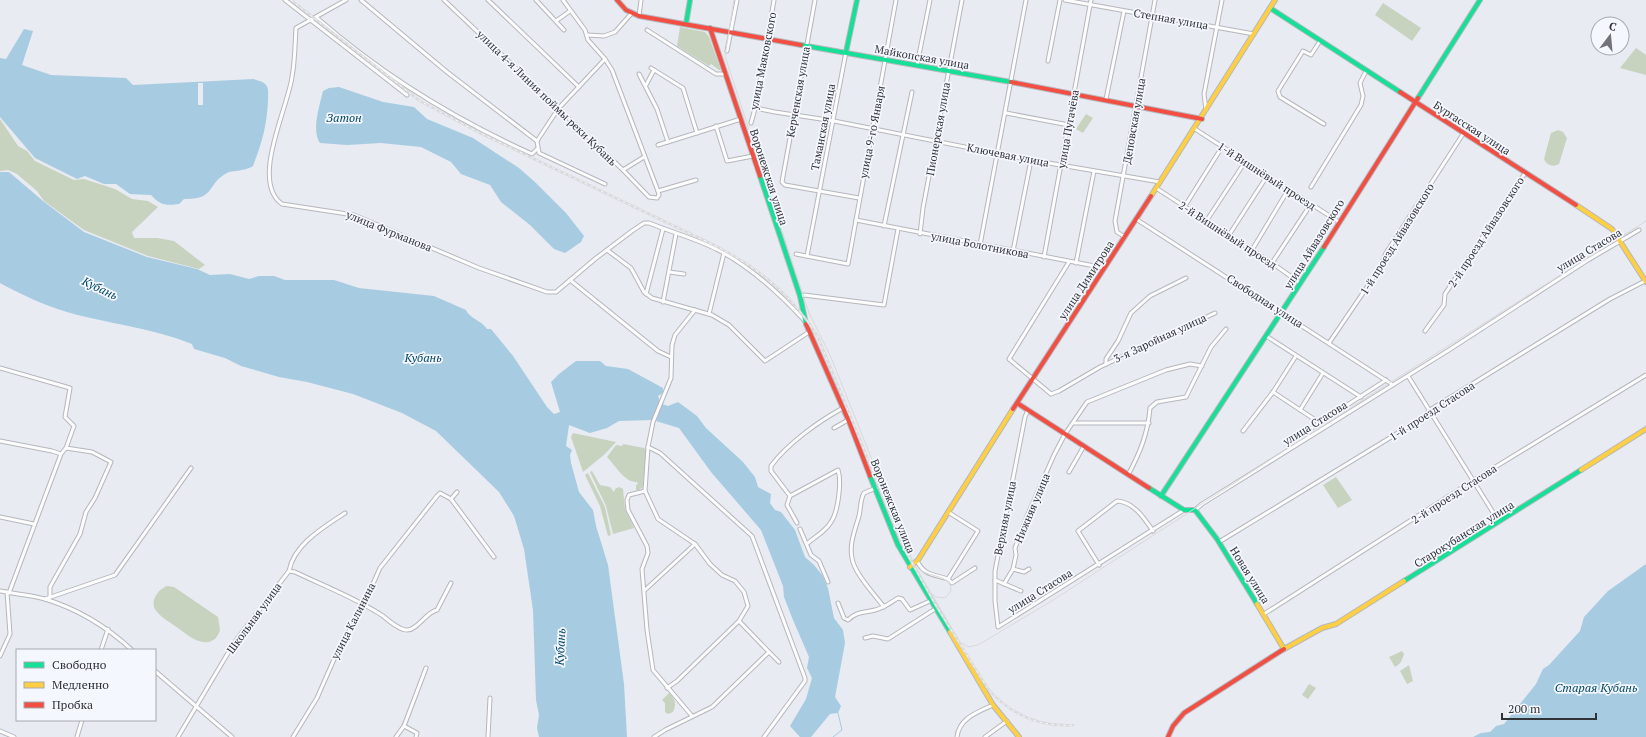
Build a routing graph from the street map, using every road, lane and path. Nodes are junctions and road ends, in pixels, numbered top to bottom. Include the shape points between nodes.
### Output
1 (285, 0) edge
2 (346, 0) edge
3 (361, 0) edge
4 (444, 0) edge
5 (488, 0) edge
6 (536, 0) edge
7 (563, 0) edge
8 (617, 0) edge
9 (642, 0) edge
10 (690, 0) edge
11 (737, 0) edge
12 (774, 0) edge
13 (815, 0) edge
14 (857, 0) edge
15 (896, 0) edge
16 (930, 0) edge
17 (962, 0) edge
18 (1026, 0) edge
19 (1060, 0) edge
20 (1065, 0) edge
21 (1155, 0) edge
22 (1222, 0) edge
23 (1275, 0) edge
24 (1480, 0) edge
25 (1090, 2) edge
26 (1270, 8) junction
27 (570, 11) junction
28 (1124, 11) junction
29 (631, 14) junction
30 (639, 16) junction
31 (1152, 16) junction
32 (317, 18) junction
33 (310, 21) junction
34 (556, 21) junction
35 (686, 24) junction
36 (710, 28) junction
37 (1217, 28) junction
38 (564, 30) dead end
39 (647, 30) dead end
40 (730, 31) junction
41 (1254, 34) junction
42 (587, 35) junction
43 (767, 38) junction
44 (1320, 41) junction
45 (806, 45) junction
46 (727, 51) dead end
47 (846, 52) junction
48 (605, 59) junction
49 (886, 59) junction
50 (1048, 61) dead end
51 (917, 65) junction
52 (651, 68) dead end
53 (654, 70) junction
54 (948, 71) junction
55 (1366, 71) junction
56 (639, 74) dead end
57 (726, 74) junction
58 (1012, 82) junction
59 (646, 85) junction
60 (578, 87) junction
61 (912, 92) dead end
62 (1074, 93) junction
63 (407, 95) dead end
64 (1106, 99) junction
65 (1415, 102) junction
66 (756, 105) junction
67 (1137, 105) junction
68 (558, 109) junction
69 (1206, 112) junction
70 (1006, 113) junction
71 (794, 114) junction
72 (741, 119) junction
73 (1202, 119) junction
74 (834, 121) junction
75 (751, 123) dead end
76 (1324, 124) dead end
77 (1069, 125) junction
78 (716, 126) junction
79 (873, 129) junction
80 (1195, 129) junction
81 (697, 133) junction
82 (1463, 134) junction
83 (904, 135) junction
84 (537, 140) junction
85 (935, 141) junction
86 (668, 142) junction
87 (658, 145) dead end
88 (1222, 147) junction
89 (537, 148) junction
90 (998, 153) junction
91 (753, 156) junction
92 (644, 157) junction
93 (1031, 160) junction
94 (1245, 162) junction
95 (1062, 165) junction
96 (623, 170) junction
97 (1094, 171) junction
98 (1525, 173) junction
99 (1124, 176) junction
100 (1267, 176) junction
101 (696, 180) dead end
102 (1160, 182) junction
103 (605, 184) dead end
104 (1311, 187) dead end
105 (1156, 188) junction
106 (820, 190) junction
107 (1288, 190) junction
108 (658, 191) junction
109 (860, 198) junction
110 (1311, 204) junction
111 (1185, 206) junction
112 (1136, 219) junction
113 (856, 220) junction
114 (1206, 220) junction
115 (1339, 222) junction
116 (884, 226) junction
117 (663, 229) junction
118 (898, 229) junction
119 (1640, 230) dead end
120 (676, 234) junction
121 (920, 234) junction
122 (1229, 235) junction
123 (1125, 237) junction
124 (1620, 242) junction
125 (980, 245) junction
126 (607, 250) junction
127 (1252, 250) junction
128 (1013, 251) junction
129 (724, 254) junction
130 (796, 254) dead end
131 (807, 256) junction
132 (1044, 257) junction
133 (1069, 262) junction
134 (1076, 263) junction
135 (1272, 263) junction
136 (1105, 268) junction
137 (669, 272) junction
138 (684, 274) dead end
139 (1186, 278) dead end
140 (570, 280) junction
141 (1646, 281) edge
142 (1300, 283) junction
143 (646, 294) junction
144 (800, 296) junction
145 (663, 302) junction
146 (695, 310) junction
147 (1282, 312) junction
148 (1215, 313) dead end
149 (709, 314) junction
150 (804, 320) junction
151 (1226, 329) dead end
152 (1425, 331) dead end
153 (809, 332) junction
154 (1266, 336) junction
155 (1329, 343) junction
156 (1296, 356) junction
157 (671, 357) junction
158 (1106, 364) junction
159 (1202, 366) junction
160 (0, 368) edge
161 (1323, 373) junction
162 (1646, 375) edge
163 (1408, 376) junction
164 (1032, 378) junction
165 (1386, 380) junction
166 (1393, 385) junction
167 (1273, 392) junction
168 (1361, 397) junction
169 (1017, 403) junction
170 (843, 408) junction
171 (1028, 410) junction
172 (1300, 410) junction
173 (1430, 410) junction
174 (848, 420) junction
175 (1074, 423) junction
176 (1149, 423) junction
177 (1320, 423) junction
178 (834, 428) dead end
179 (1310, 429) dead end
180 (1646, 429) edge
181 (1243, 432) dead end
182 (1065, 434) junction
183 (0, 441) edge
184 (1084, 446) junction
185 (66, 448) junction
186 (648, 448) junction
187 (61, 454) junction
188 (191, 468) dead end
189 (1069, 472) dead end
190 (1128, 475) junction
191 (1474, 480) junction
192 (876, 488) junction
193 (644, 491) junction
194 (457, 492) dead end
195 (790, 496) junction
196 (1161, 496) junction
197 (451, 498) junction
198 (1184, 510) junction
199 (1195, 510) junction
200 (948, 512) junction
201 (345, 513) dead end
202 (0, 517) edge
203 (797, 522) dead end
204 (1499, 522) junction
205 (34, 524) junction
206 (800, 529) dead end
207 (1153, 530) junction
208 (1219, 542) junction
209 (695, 544) junction
210 (808, 544) junction
211 (494, 557) dead end
212 (917, 561) junction
213 (1099, 565) junction
214 (910, 567) junction
215 (974, 568) dead end
216 (1013, 569) junction
217 (1029, 570) dead end
218 (289, 571) junction
219 (948, 579) junction
220 (995, 580) junction
221 (828, 582) dead end
222 (451, 583) dead end
223 (1004, 584) junction
224 (645, 590) junction
225 (0, 591) edge
226 (1021, 591) dead end
227 (8, 592) junction
228 (50, 597) junction
229 (45, 599) junction
230 (930, 601) junction
231 (838, 603) dead end
232 (363, 605) junction
233 (884, 607) junction
234 (935, 609) junction
235 (1264, 614) junction
236 (739, 621) junction
237 (998, 627) joint
238 (108, 629) junction
239 (864, 638) dead end
240 (1286, 648) junction
241 (101, 649) edge
242 (131, 649) edge
243 (769, 652) junction
244 (0, 656) edge
245 (779, 662) dead end
246 (426, 668) dead end
247 (156, 672) edge
248 (667, 688) junction
249 (490, 698) dead end
250 (993, 705) junction
251 (196, 708) junction
252 (692, 716) junction
253 (82, 721) edge
254 (1007, 721) junction
255 (404, 726) junction
256 (0, 731) edge
257 (14, 737) edge
258 (77, 737) edge
259 (178, 737) edge
260 (232, 737) edge
261 (293, 737) edge
262 (396, 737) edge
263 (416, 737) edge
264 (488, 737) edge
265 (654, 737) edge
266 (764, 737) edge
267 (957, 737) edge
268 (985, 737) edge
269 (1019, 737) edge
270 (1168, 737) edge

1 - 33 street
2 - 32 street, улица Фурманова
3 - 84 street via 447,72
4 - 68 street, улица 4-я Линия поймы реки Кубань
5 - 60 street
6 - 34 street
7 - 27 street
8 - 29 street
9 - 30 street
10 - 35 street
11 - 40 street
12 - 43 street, улица Маяковского
13 - 45 street, Керченская улица
14 - 47 street, Таманская улица
15 - 49 street, улица 9-го Января
16 - 51 street
17 - 54 street, Пионерская улица
18 - 58 street
19 - 50 street
20 - 25 street, Степная улица
21 - 31 street, Деповская улица
22 - 37 street
23 - 26 street, улица Димитрова
24 - 65 street, улица Айвазовского
25 - 28 street, Степная улица
25 - 62 street, улица Пугачёва
26 - 41 street, улица Димитрова
26 - 44 street, Бургасская улица
27 - 34 street
27 - 42 street
28 - 31 street, Степная улица
28 - 64 street
29 - 30 street, Майкопская улица
29 - 42 street via 615,32 604,36
30 - 35 street, Майкопская улица
31 - 37 street, Степная улица
31 - 67 street, Деповская улица
32 - 33 street, улица Фурманова
32 - 89 street via 392,76 456,117 532,154
33 - 63 street
33 - 140 street, улица Фурманова via 296,28 292,76 269,165 270,186 273,196 278,201 282,204 354,215 479,268 546,292 556,292
34 - 38 street
35 - 36 street, Майкопская улица
36 - 40 street, Майкопская улица
36 - 57 street, Воронежская улица
37 - 41 street, Степная улица
37 - 69 street via 1204,94
39 - 57 street via 716,74
40 - 43 street, Майкопская улица
40 - 46 street
41 - 69 street, улица Димитрова
42 - 48 street via 588,40
43 - 45 street, Майкопская улица
43 - 66 street, улица Маяковского
44 - 55 street, Бургасская улица
44 - 76 street via 1311,55 1303,51 1278,91 1280,97
45 - 47 street, Майкопская улица
45 - 71 street, Керченская улица
47 - 49 street, Майкопская улица
47 - 74 street, Таманская улица
48 - 60 street
48 - 92 street via 612,70
49 - 51 street, Майкопская улица
49 - 79 street, улица 9-го Января
51 - 54 street, Майкопская улица
52 - 53 street
53 - 59 street
53 - 81 street via 683,88
54 - 58 street, Майкопская улица
54 - 85 street, Пионерская улица
55 - 65 street, Бургасская улица
55 - 104 street via 1360,84 1363,96 1361,105
56 - 59 street
57 - 72 street, Воронежская улица
58 - 62 street, Майкопская улица
58 - 70 street
59 - 86 street
60 - 68 street
61 - 83 street
62 - 64 street, Майкопская улица
62 - 77 street, улица Пугачёва
64 - 67 street, Майкопская улица
65 - 82 street, Бургасская улица
65 - 115 street, улица Айвазовского
66 - 71 street, Ключевая улица via 760,109
66 - 75 street, улица Маяковского
67 - 73 street, Майкопская улица
67 - 99 street, Деповская улица
68 - 84 street
68 - 96 street, улица 4-я Линия поймы реки Кубань
69 - 73 street, улица Димитрова
70 - 77 street
70 - 90 street
71 - 74 street, Ключевая улица
71 - 106 street, Керченская улица via 783,184
72 - 78 street
72 - 91 street, Воронежская улица
73 - 80 street, улица Димитрова
74 - 79 street, Ключевая улица
74 - 106 street, Таманская улица
77 - 95 street, улица Пугачёва
78 - 81 street
78 - 91 street via 727,161
79 - 83 street, Ключевая улица
79 - 109 street, улица 9-го Января
80 - 88 street, 1-й Вишнёвый проезд
80 - 102 street, улица Димитрова
81 - 86 street
82 - 98 street, Бургасская улица
82 - 155 street, 1-й проезд Айвазовского via 1386,253 1380,268
83 - 85 street, Ключевая улица
83 - 116 street via 898,151
84 - 89 street
85 - 90 street, Ключевая улица
85 - 121 street, Пионерская улица
86 - 87 street
88 - 94 street, 1-й Вишнёвый проезд
88 - 111 street
89 - 103 street via 539,153
90 - 93 street, Ключевая улица
90 - 125 street
91 - 144 street, Воронежская улица
92 - 96 street
92 - 108 street
93 - 95 street, Ключевая улица
93 - 128 street
94 - 100 street, 1-й Вишнёвый проезд
94 - 114 street
95 - 97 street, Ключевая улица
95 - 132 street, улица Пугачёва
96 - 108 street, улица 4-я Линия поймы реки Кубань via 649,197 657,198
97 - 99 street, Ключевая улица
97 - 134 street
98 - 124 street, Бургасская улица via 1612,229
98 - 152 street, 2-й проезд Айвазовского via 1445,294 1444,305
99 - 102 street, Ключевая улица
99 - 123 street, Деповская улица via 1115,226 1117,232
100 - 107 street, 1-й Вишнёвый проезд
100 - 122 street
101 - 108 street
102 - 105 street, улица Димитрова
105 - 111 street, 2-й Вишнёвый проезд
105 - 112 street, улица Димитрова
106 - 109 street
106 - 131 street, Таманская улица
107 - 110 street, 1-й Вишнёвый проезд
107 - 127 street
109 - 113 street, улица 9-го Января
110 - 115 street, 1-й Вишнёвый проезд
110 - 135 street
111 - 114 street, 2-й Вишнёвый проезд
112 - 123 street, улица Димитрова
112 - 147 street, Свободная улица
113 - 116 street, улица Болотникова
113 - 131 street, улица 9-го Января via 848,264
114 - 122 street, 2-й Вишнёвый проезд
115 - 142 street, улица Айвазовского
116 - 118 street, улица Болотникова
117 - 120 street
117 - 126 street, улица Фурманова via 644,223
117 - 143 street
118 - 121 street, улица Болотникова
118 - 144 street via 884,305
119 - 124 street, улица Стасова
120 - 129 street
120 - 137 street
121 - 125 street, улица Болотникова
122 - 127 street, 2-й Вишнёвый проезд
123 - 136 street, улица Димитрова
124 - 141 street, Бургасская улица
124 - 163 street, улица Стасова
125 - 128 street, улица Болотникова
126 - 140 street, улица Фурманова
126 - 143 street via 631,268
127 - 135 street, 2-й Вишнёвый проезд
128 - 132 street, улица Болотникова
129 - 149 street
129 - 150 street via 758,276
130 - 131 street
132 - 133 street, улица Болотникова
133 - 134 street, улица Болотникова
133 - 164 street via 1009,359
134 - 136 street, улица Болотникова
135 - 142 street, 2-й Вишнёвый проезд
136 - 164 street, улица Димитрова
137 - 138 street
137 - 145 street
139 - 158 street via 1150,296 1131,313 1106,359
140 - 157 street via 658,351
141 - 173 street, 1-й проезд Стасова via 1610,299
142 - 147 street, улица Айвазовского
143 - 145 street
144 - 150 street, Воронежская улица
145 - 146 street
146 - 149 street
146 - 157 street via 675,335
147 - 154 street, улица Айвазовского
147 - 155 street, Свободная улица
148 - 158 street, 3-я Заройная улица
149 - 153 street via 729,325 765,361
150 - 153 street, Воронежская улица
151 - 159 street via 1211,347
153 - 170 street, Воронежская улица
154 - 156 street
154 - 196 street, улица Айвазовского
155 - 165 street, Свободная улица
156 - 161 street
156 - 167 street
157 - 186 street via 671,378 653,422
158 - 164 street, 3-я Заройная улица via 1054,394
159 - 175 street, Нижняя улица via 1190,364 1166,370 1099,396 1087,402
159 - 176 street via 1186,397 1157,402 1150,408
160 - 185 street via 70,388 66,417 74,426
161 - 168 street
161 - 172 street
162 - 191 street, 2-й проезд Стасова
163 - 166 street, улица Стасова
163 - 173 street
164 - 169 street, улица Димитрова
165 - 166 street, Свободная улица
165 - 168 street, улица Стасова
166 - 199 street, улица Стасова
167 - 172 street
167 - 181 street
168 - 177 street, улица Стасова
169 - 171 street
169 - 200 street, улица Димитрова
170 - 174 street, Воронежская улица
170 - 195 street via 787,447 771,466
171 - 182 street
171 - 220 street, Верхняя улица via 1014,471
172 - 177 street
173 - 191 street
173 - 208 street, 1-й проезд Стасова via 1424,417
174 - 178 street
174 - 192 street, Воронежская улица
175 - 176 street
175 - 182 street, Нижняя улица
176 - 190 street via 1142,448
177 - 179 street, улица Стасова
180 - 204 street, Старокубанская улица
182 - 184 street
182 - 216 street, Нижняя улица via 1028,514 1015,548
183 - 187 street
184 - 189 street
184 - 190 street
185 - 187 street
185 - 228 street via 92,452 111,462 86,512 80,534 50,587
186 - 193 street
186 - 266 street via 660,453 752,536 805,678
187 - 205 street
188 - 228 street via 115,575
190 - 196 street
191 - 204 street
191 - 235 street, 2-й проезд Стасова
192 - 214 street, Воронежская улица via 898,545
192 - 233 street via 864,493 861,498 861,508 851,545 855,567
193 - 209 street via 658,519
193 - 224 street via 629,495 627,503 628,510 647,546 648,553 642,569
194 - 197 street
195 - 203 street via 787,505
195 - 210 street via 838,470 839,494 833,520
196 - 198 street
197 - 211 street
197 - 232 street, улица Калинина via 440,493 380,568
198 - 199 street
198 - 207 street, улица Стасова
199 - 208 street, Новая улица
200 - 212 street, улица Димитрова
200 - 219 street via 978,531
201 - 218 street, Школьная улица via 304,543 294,557
202 - 205 street
204 - 240 street, Старокубанская улица via 1336,624 1322,628
205 - 227 street
206 - 210 street
207 - 213 street, улица Стасова
207 - 213 street via 1137,510 1118,501 1078,530
208 - 235 street, Новая улица
209 - 224 street
209 - 236 street via 710,564 722,575 735,581 744,592 748,606
210 - 221 street
212 - 214 street, улица Димитрова
212 - 219 street via 927,574
213 - 237 street, улица Стасова
214 - 230 street, Воронежская улица
215 - 219 street via 952,583
216 - 217 street via 1024,572
216 - 223 street, Нижняя улица
218 - 232 street
218 - 251 street, Школьная улица via 234,643
220 - 223 street
220 - 237 street, Верхняя улица
222 - 232 street via 437,610 432,611 412,629 400,628 372,608
223 - 226 street
224 - 248 street via 652,670
225 - 227 street
227 - 229 street
227 - 244 street via 10,634
228 - 229 street
229 - 238 street via 72,609
230 - 233 street via 910,610 902,598 898,598
230 - 234 street, Воронежская улица
231 - 233 street via 844,618 848,620 858,613
232 - 261 street, улица Калинина via 339,648 317,698
234 - 239 street via 888,639 873,636
234 - 250 street, Воронежская улица
235 - 240 street, Новая улица
236 - 243 street
236 - 248 street
238 - 241 street
238 - 242 street
240 - 270 street, Старокубанская улица via 1184,713
243 - 245 street
243 - 252 street via 712,707
246 - 255 street
247 - 251 street
248 - 252 street
249 - 264 street
250 - 254 street, Воронежская улица
250 - 267 street via 965,719 959,727
251 - 259 street, Школьная улица
251 - 260 street
252 - 265 street
253 - 258 street
254 - 268 street
254 - 269 street, Воронежская улица
255 - 262 street
255 - 263 street via 417,733
256 - 257 street

